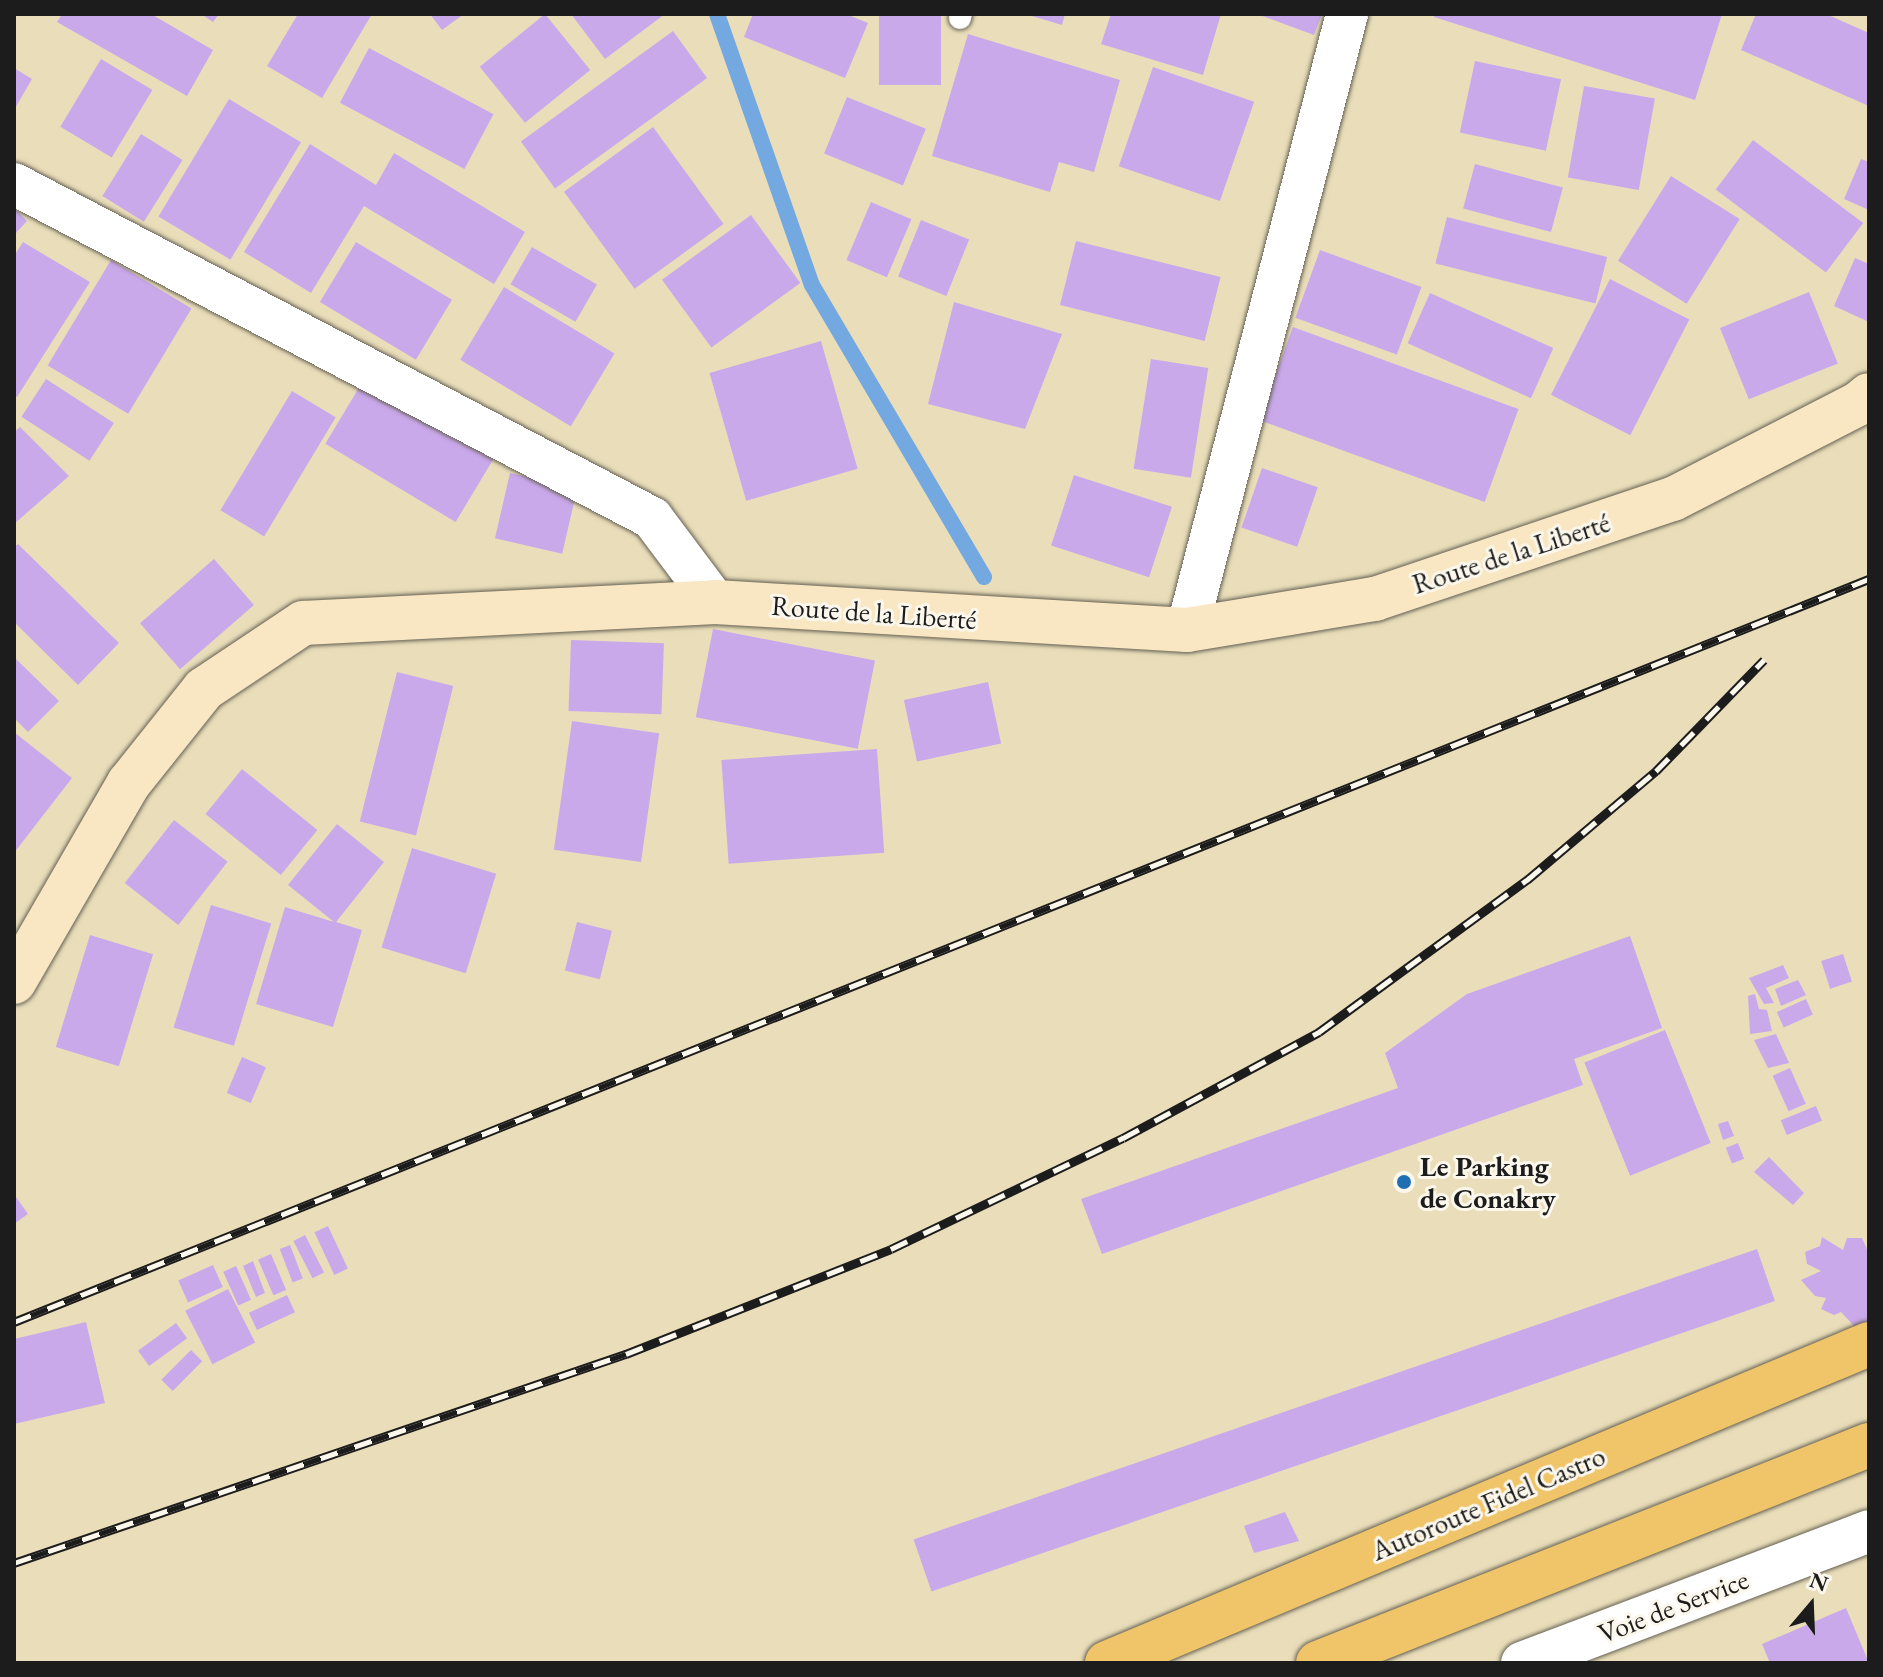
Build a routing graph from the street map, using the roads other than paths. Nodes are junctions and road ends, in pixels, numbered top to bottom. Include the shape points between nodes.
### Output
1 (1347, 14) edge
2 (14, 184) edge
3 (1869, 395) edge
4 (715, 602) junction
5 (1187, 630) junction
6 (14, 982) edge
7 (1869, 1344) edge
8 (1869, 1445) edge
9 (1869, 1531) edge
10 (1107, 1663) edge
11 (1318, 1663) edge
12 (1522, 1663) edge

1 - 5 street
2 - 4 street via 652,518
3 - 5 main road, Route de la Liberté via 1673,499 1375,599
4 - 5 main road, Route de la Liberté
4 - 6 main road, Route de la Liberté via 303,623 204,689 129,783
7 - 10 highway, Autoroute Fidel Castro
8 - 11 highway
9 - 12 street, Voie de Service

